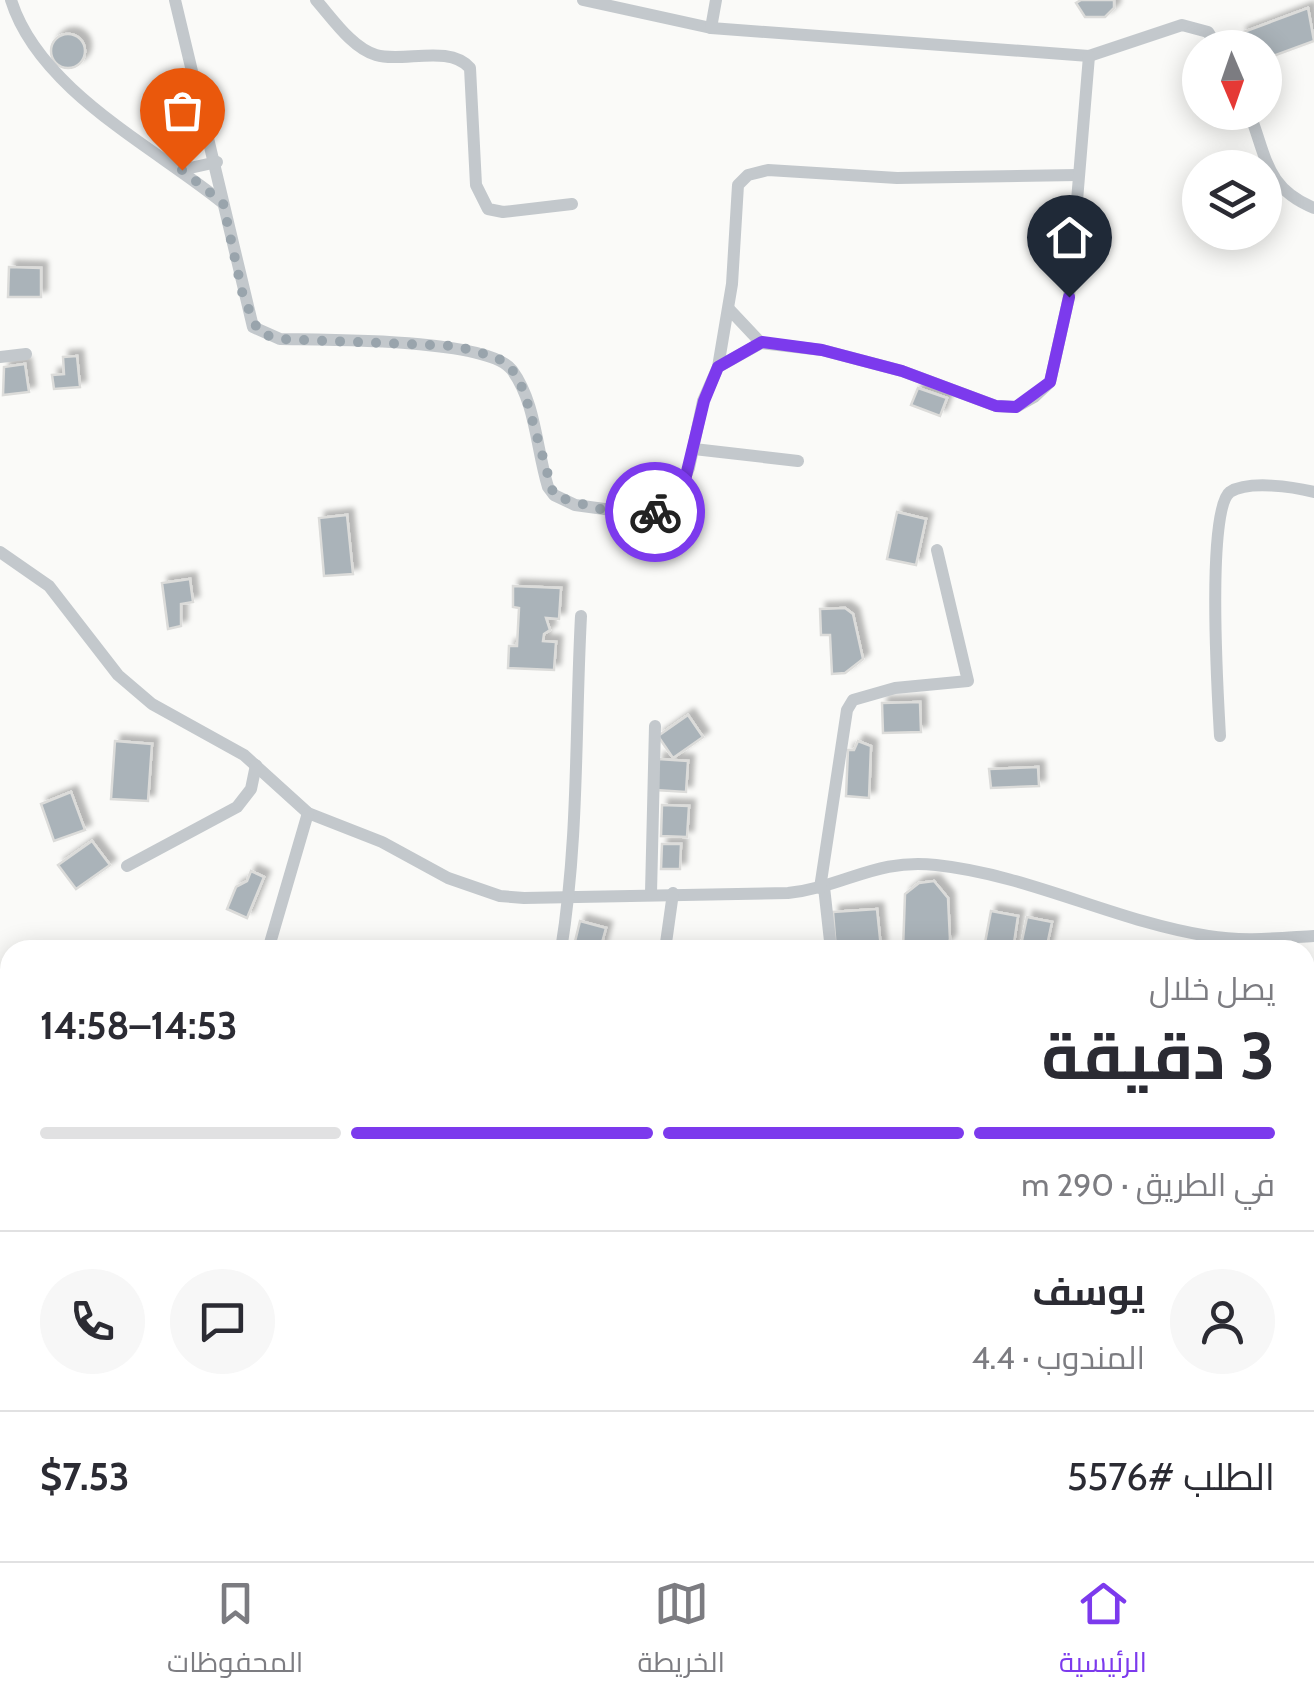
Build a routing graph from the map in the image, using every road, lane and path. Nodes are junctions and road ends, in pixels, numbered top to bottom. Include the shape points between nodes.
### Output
1 (11, 0) edge
2 (175, 0) edge
3 (316, 0) edge
4 (582, 0) edge
5 (716, 0) edge
6 (711, 28) junction
7 (1202, 30) edge
8 (1088, 56) junction
9 (1255, 130) edge
10 (217, 162) junction
11 (182, 170) junction
12 (1077, 175) junction
13 (223, 203) junction
14 (572, 204) dead end
15 (1314, 208) edge
16 (729, 308) junction
17 (762, 342) junction
18 (26, 354) dead end
19 (0, 357) edge
20 (718, 367) junction
21 (694, 449) junction
22 (798, 462) dead end
23 (1314, 492) edge
24 (937, 550) dead end
25 (0, 552) edge
26 (581, 616) dead end
27 (655, 726) dead end
28 (1220, 736) dead end
29 (256, 765) junction
30 (308, 813) junction
31 (127, 866) dead end
32 (822, 887) junction
33 (651, 894) junction
34 (673, 894) junction
35 (570, 895) junction
36 (1314, 936) edge
37 (271, 940) edge
38 (563, 940) edge
39 (666, 940) edge
40 (830, 940) edge

1 - 11 street via 27,41 42,58 125,131
2 - 10 street
3 - 14 street via 368,52 457,59 470,68 476,185 488,210
4 - 6 street
5 - 6 street
6 - 8 street
7 - 8 street via 1182,24
8 - 12 street
9 - 15 street via 1272,178 1289,197
10 - 11 street
10 - 13 street
11 - 13 street
12 - 16 street via 748,174 738,186
12 - 17 street via 1069,297 1050,382 1016,407 859,360
13 - 21 street via 246,306 259,333 456,346 496,357 510,366 524,391 554,496 600,509 658,512 684,484
16 - 17 street
16 - 20 street
17 - 20 street
18 - 19 street
20 - 21 street
21 - 22 street
23 - 28 street via 1257,487 1231,492 1223,501 1217,535
24 - 32 street via 968,681 853,700
25 - 29 street via 49,586 139,694
26 - 35 street
27 - 33 street
29 - 30 street
29 - 31 street via 251,789 237,807
30 - 35 street via 500,896
30 - 37 street
32 - 34 street
32 - 36 street via 877,866 933,865 1018,880 1208,936
32 - 40 street
33 - 34 street
33 - 35 street
34 - 39 street
35 - 38 street

